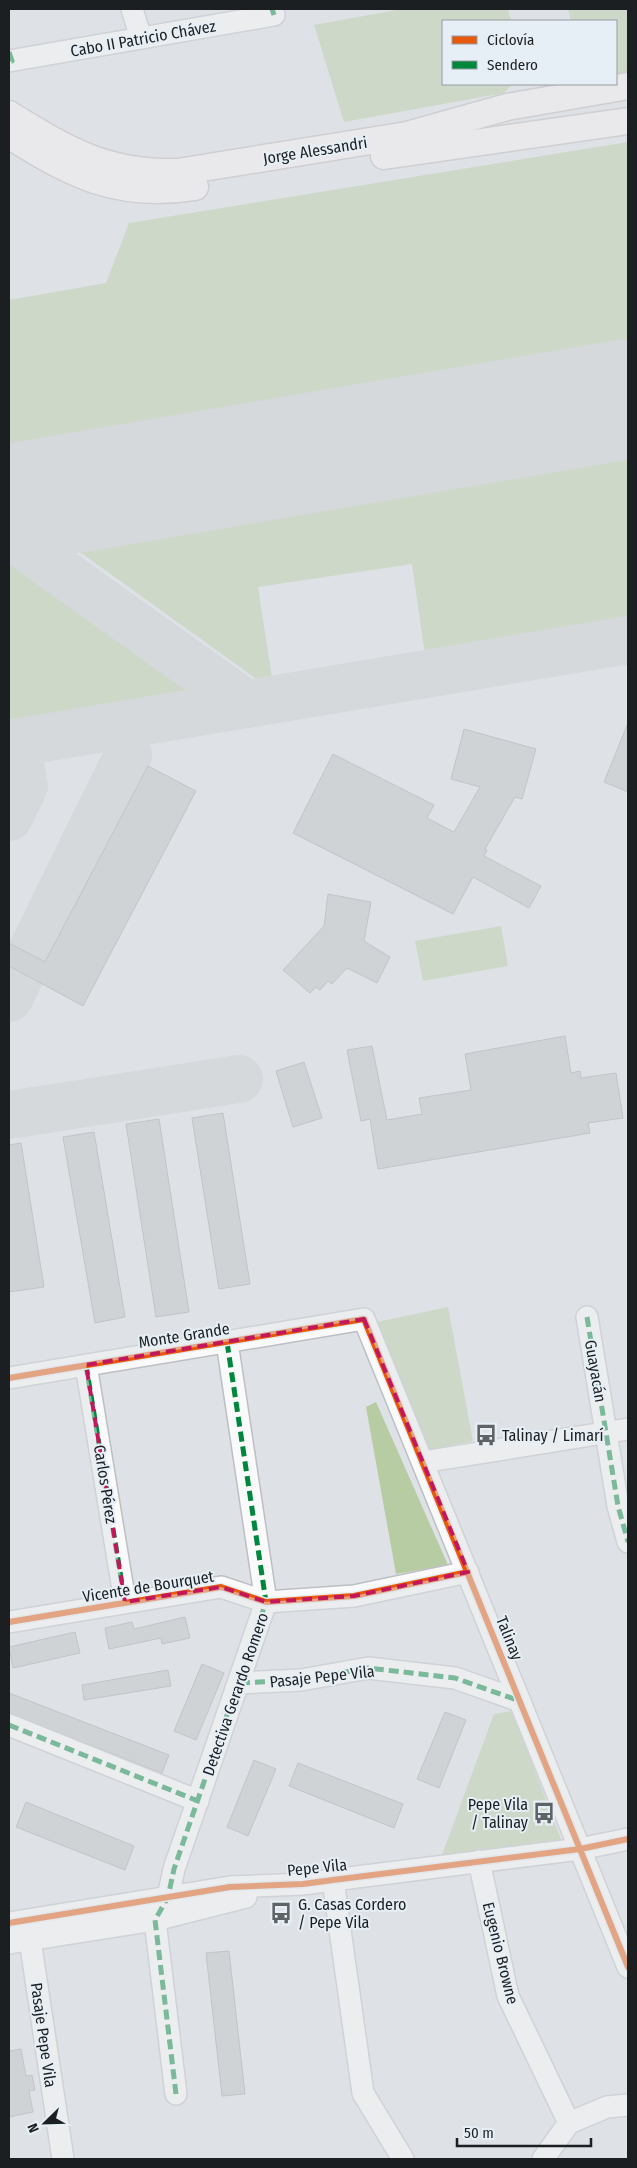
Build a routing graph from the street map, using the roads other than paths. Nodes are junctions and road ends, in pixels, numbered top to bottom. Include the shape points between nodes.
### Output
1 (132, 9) edge
2 (273, 12) edge
3 (141, 38) junction
4 (10, 58) edge
5 (628, 86) edge
6 (9, 114) edge
7 (628, 121) edge
8 (9, 135) edge
9 (587, 1317) dead end
10 (364, 1319) joint
11 (227, 1342) junction
12 (86, 1365) junction
13 (9, 1378) edge
14 (628, 1429) edge
15 (606, 1432) junction
16 (422, 1462) junction
17 (628, 1542) edge
18 (468, 1572) junction
19 (125, 1602) junction
20 (266, 1602) junction
21 (9, 1622) edge
22 (240, 1683) junction
23 (520, 1701) junction
24 (9, 1725) edge
25 (198, 1801) junction
26 (628, 1839) edge
27 (580, 1849) junction
28 (479, 1861) junction
29 (333, 1880) junction
30 (303, 1884) junction
31 (168, 1897) junction
32 (155, 1920) junction
33 (9, 1923) edge
34 (30, 1940) junction
35 (9, 1943) edge
36 (628, 1967) edge
37 (176, 2094) dead end
38 (628, 2105) edge
39 (569, 2123) junction
40 (62, 2159) edge
41 (403, 2159) edge
42 (543, 2159) edge

1 - 3 street
2 - 3 street, Cabo II Patricio Chávez
3 - 4 street, Cabo II Patricio Chávez
5 - 6 main road, Jorge Alessandri via 508,108 407,135 178,172 143,171 100,162 68,150
7 - 8 main road, Jorge Alessandri via 166,190 131,189 96,182 59,166
9 - 15 street, Guayacán
10 - 11 street, Monte Grande
10 - 16 street, Talinay
11 - 12 street, Monte Grande
11 - 20 street, Detectiva Gerardo Romero
12 - 13 street, Monte Grande
12 - 19 street, Carlos Pérez
14 - 15 street
15 - 16 street
15 - 17 street, Guayacán via 618,1506
16 - 18 street, Talinay
18 - 20 street, Vicente de Bourquet via 354,1596
18 - 23 street, Talinay
19 - 20 street, Vicente de Bourquet via 221,1587
19 - 21 street, Vicente de Bourquet
20 - 22 street, Detectiva Gerardo Romero
22 - 23 street, Pasaje Pepe Vila via 301,1680 368,1668 455,1678
22 - 25 street, Detectiva Gerardo Romero
23 - 27 street, Talinay
24 - 25 street
25 - 31 street, Detectiva Gerardo Romero via 174,1869
26 - 27 street, Pepe Vila
27 - 28 street, Pepe Vila
27 - 36 street, Talinay
28 - 29 street, Pepe Vila
28 - 39 street, Eugenio Browne via 508,1996
29 - 30 street, Pepe Vila
29 - 41 street via 363,2093
30 - 31 street, Pepe Vila via 230,1887
30 - 32 street, Pepe Vila
31 - 32 street, Detectiva Gerardo Romero
31 - 33 street, Pepe Vila
32 - 34 street, Pepe Vila
32 - 37 street
34 - 35 street, Pepe Vila
34 - 40 street, Pasaje Pepe Vila
38 - 39 street via 607,2107
39 - 42 street

